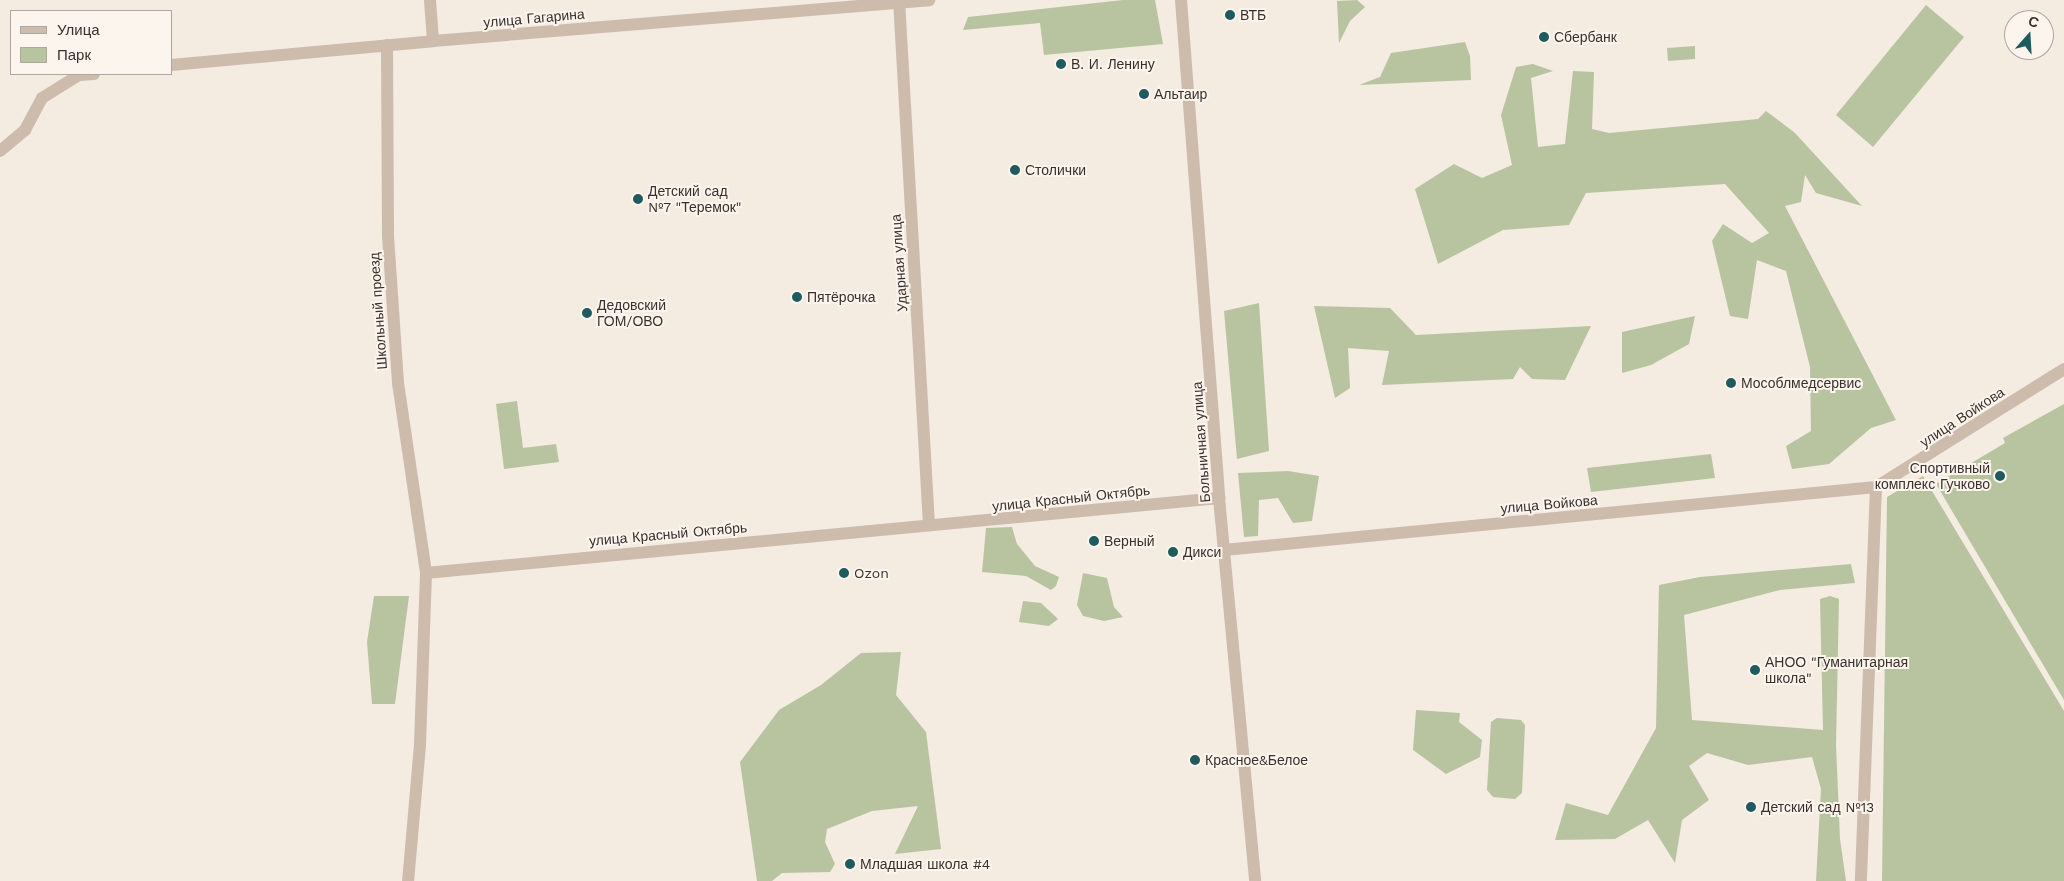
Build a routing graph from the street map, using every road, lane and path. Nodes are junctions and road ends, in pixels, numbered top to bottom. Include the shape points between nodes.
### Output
1 (430, 0) edge
2 (929, 0) edge
3 (1181, 0) edge
4 (899, 1) edge
5 (433, 41) junction
6 (387, 45) junction
7 (172, 65) edge
8 (79, 75) edge
9 (0, 151) edge
10 (2064, 369) edge
11 (1876, 487) junction
12 (1219, 498) junction
13 (929, 525) junction
14 (1224, 550) junction
15 (426, 573) junction
16 (408, 881) edge
17 (1255, 881) edge
18 (1861, 881) edge

1 - 5 street
2 - 4 street, улица Гагарина
3 - 12 street, Больничная улица
4 - 5 street, улица Гагарина
4 - 13 street, Ударная улица
5 - 6 street, улица Гагарина
6 - 7 street, улица Гагарина
6 - 15 street, Школьный проезд via 388,236 398,383
8 - 9 street via 42,98 25,130
10 - 11 street, улица Войкова
11 - 14 street, улица Войкова
11 - 18 street
12 - 13 street, улица Красный Октябрь
12 - 14 street, Больничная улица
13 - 15 street, улица Красный Октябрь
14 - 17 street, Больничная улица
15 - 16 street via 420,745

